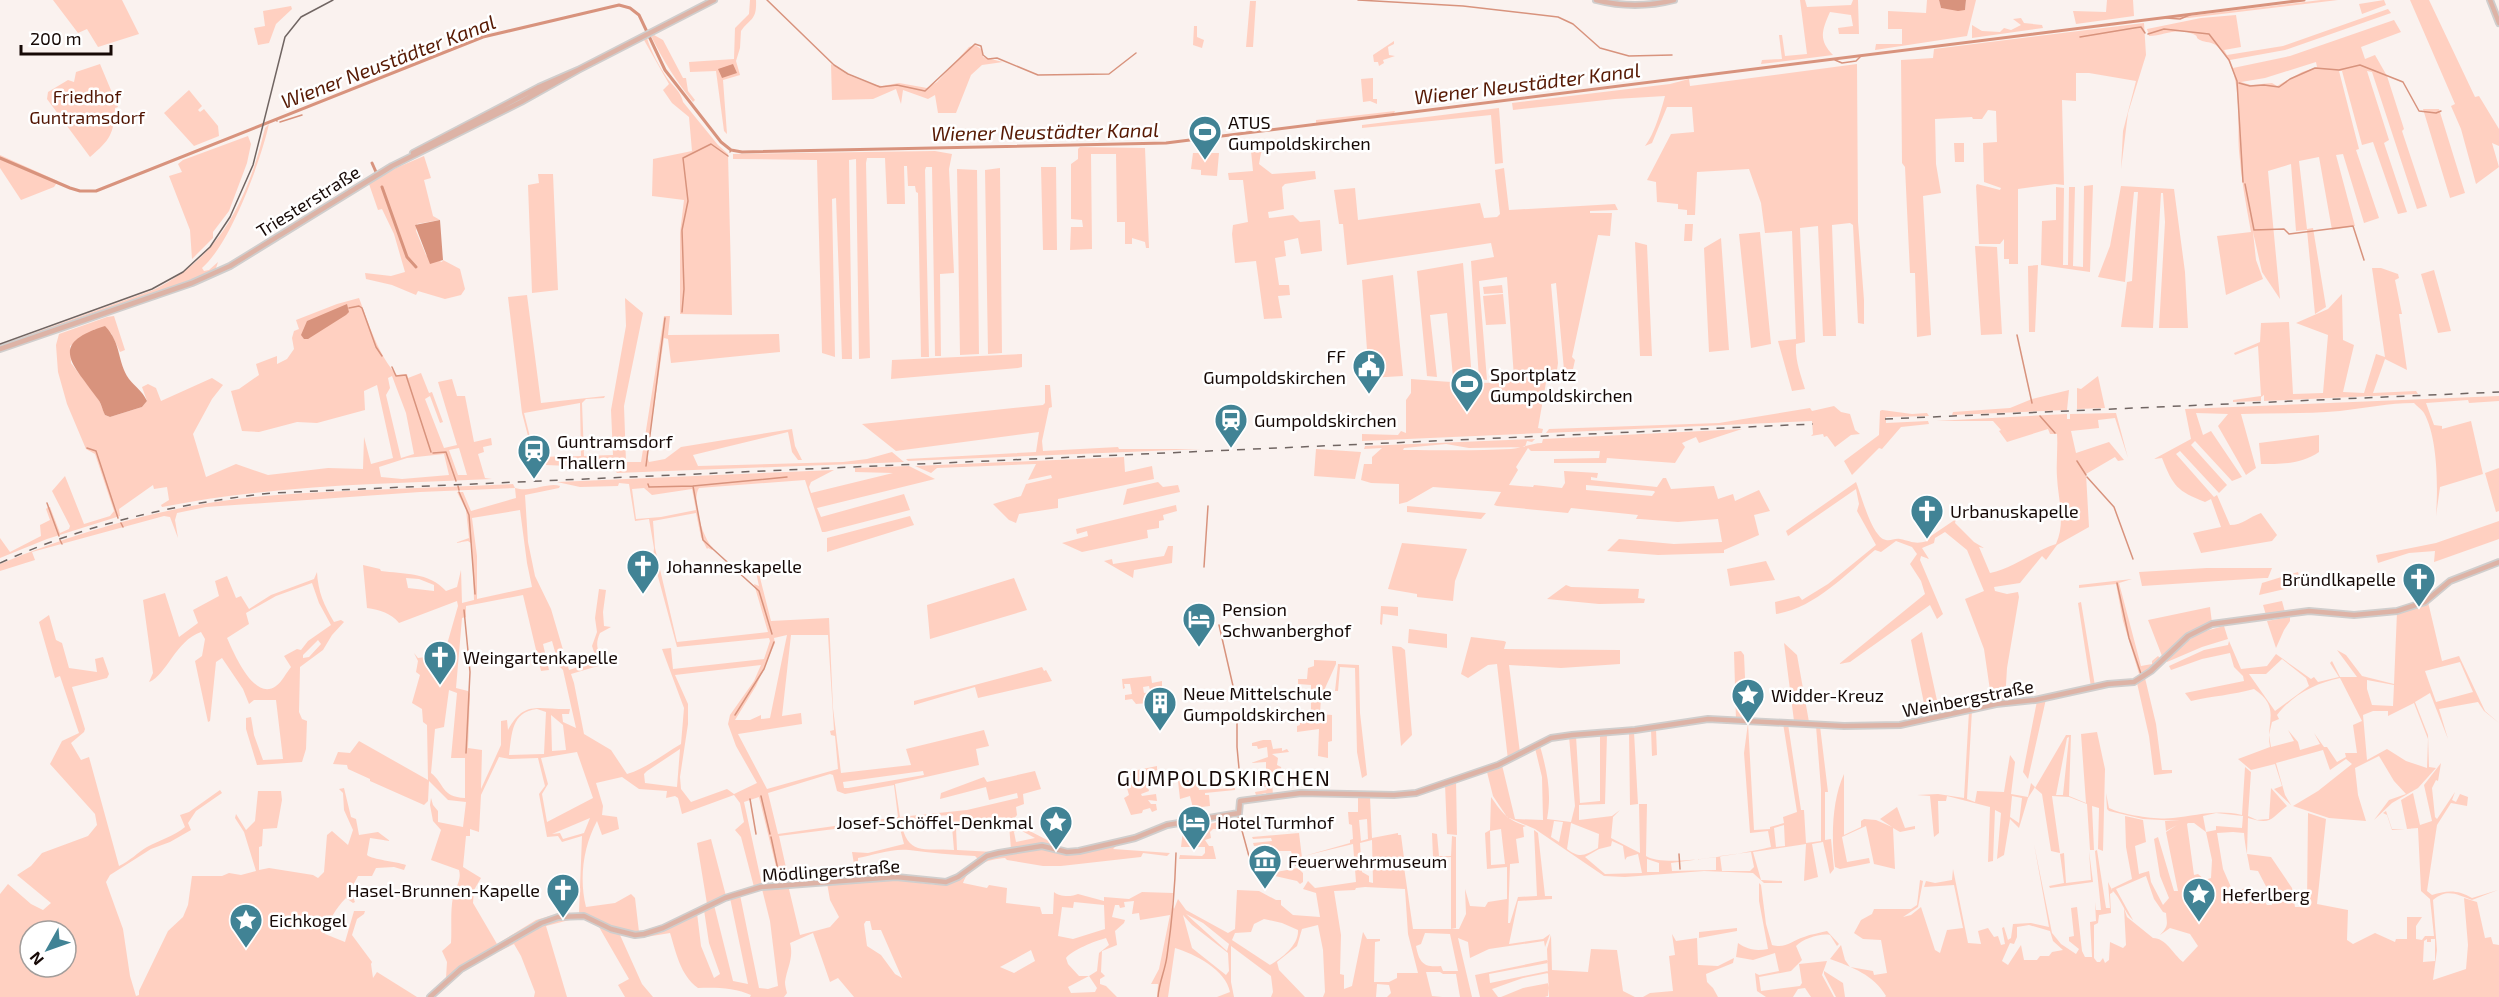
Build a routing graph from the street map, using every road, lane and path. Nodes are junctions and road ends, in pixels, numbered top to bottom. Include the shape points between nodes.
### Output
1 (714, 0) edge
2 (1596, 0) edge
3 (1674, 0) edge
4 (2490, 0) edge
5 (2499, 23) edge
6 (0, 349) edge
7 (2499, 562) edge
8 (1239, 813) joint
9 (430, 997) edge

1 - 6 main road, Triesterstraße via 409,157 223,270
2 - 3 main road via 1634,6
4 - 5 main road
7 - 8 main road, Weinbergstraße via 2450,581 2425,602 2397,610 2354,615 2309,611 2212,624 2188,636 2134,682 1996,704 1900,725 1708,719 1559,736 1504,763 1420,792 1301,794 1240,801
8 - 9 main road, Mödlingerstraße via 1167,825 1136,838 1079,852 1042,846 999,853 978,861 950,881 896,877 761,887 644,934 623,932 584,916 558,917 460,969

